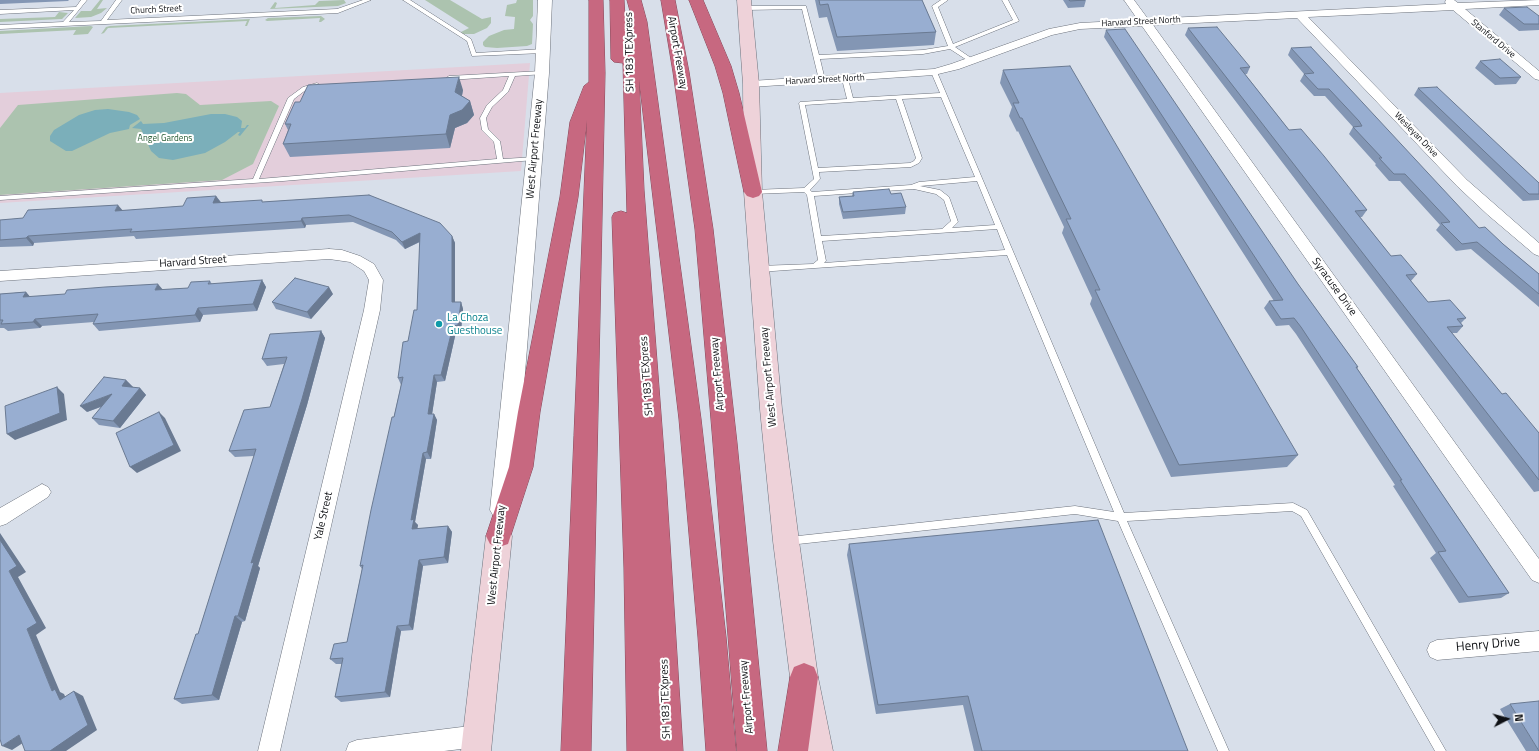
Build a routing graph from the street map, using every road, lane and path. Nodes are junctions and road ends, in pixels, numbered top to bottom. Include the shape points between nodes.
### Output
1 (84, 0) edge
2 (120, 0) edge
3 (368, 0) edge
4 (406, 0) edge
5 (544, 0) edge
6 (596, 0) edge
7 (617, 0) edge
8 (629, 0) edge
9 (634, 0) edge
10 (668, 0) edge
11 (696, 0) edge
12 (802, 0) edge
13 (945, 0) edge
14 (1005, 0) edge
15 (1129, 0) edge
16 (1539, 2) edge
17 (1450, 3) edge
18 (744, 4) edge
19 (804, 7) junction
20 (78, 8) junction
21 (0, 12) edge
22 (1299, 14) junction
23 (104, 22) junction
24 (1145, 22) junction
25 (65, 24) junction
26 (0, 27) edge
27 (951, 47) junction
28 (543, 51) junction
29 (816, 57) junction
30 (972, 61) junction
31 (934, 72) junction
32 (542, 73) junction
33 (597, 73) junction
34 (513, 74) junction
35 (1539, 77) edge
36 (445, 78) edge
37 (845, 79) junction
38 (822, 80) junction
39 (751, 84) junction
40 (323, 85) edge
41 (943, 95) junction
42 (898, 98) junction
43 (850, 100) junction
44 (534, 158) junction
45 (500, 161) junction
46 (815, 170) junction
47 (978, 179) junction
48 (254, 180) junction
49 (914, 187) junction
50 (753, 192) junction
51 (808, 192) junction
52 (0, 198) edge
53 (998, 226) junction
54 (944, 231) junction
55 (818, 239) junction
56 (1539, 251) edge
57 (1009, 252) junction
58 (816, 266) junction
59 (759, 269) junction
60 (0, 276) edge
61 (376, 280) joint
62 (42, 492) dead end
63 (1121, 517) junction
64 (0, 518) edge
65 (499, 536) junction
66 (786, 541) junction
67 (1539, 574) edge
68 (1539, 641) edge
69 (1437, 650) dead end
70 (804, 677) junction
71 (477, 744) edge
72 (269, 751) edge
73 (357, 751) edge
74 (576, 751) edge
75 (642, 751) edge
76 (668, 751) edge
77 (721, 751) edge
78 (752, 751) edge
79 (793, 751) edge
80 (818, 751) edge
81 (1224, 751) edge
82 (1441, 751) edge

1 - 20 lane
2 - 23 lane
3 - 23 lane, Church Street via 338,11
4 - 28 lane via 469,40 474,55
5 - 28 street, West Airport Freeway
6 - 33 highway
7 - 75 highway, SH 183 TEXpress via 621,203
8 - 76 highway, SH 183 TEXpress via 634,183 654,480
9 - 77 highway via 640,22 689,411
10 - 78 highway, Airport Freeway via 704,229
11 - 50 highway via 723,66
12 - 19 lane
13 - 27 lane via 935,6
14 - 27 lane via 1016,22
15 - 24 street, Syracuse Drive
16 - 17 street, Harvard Street North
17 - 22 street, Harvard Street North
17 - 35 street, Stanford Drive
18 - 19 lane
18 - 39 main road, West Airport Freeway
19 - 29 lane
20 - 21 lane
20 - 25 lane
22 - 24 street, Harvard Street North
22 - 56 street, Wesleyan Drive via 1462,183
23 - 25 lane, Church Street
24 - 30 street, Harvard Street North via 1061,29
24 - 67 street, Syracuse Drive
25 - 26 lane, Church Street
27 - 29 lane via 923,52
27 - 30 lane
28 - 32 street, West Airport Freeway
29 - 38 lane
30 - 31 street, Harvard Street North
31 - 37 street, Harvard Street North
31 - 41 lane
32 - 34 lane
32 - 44 street, West Airport Freeway
33 - 65 highway via 580,114 569,196 521,467
33 - 74 highway
34 - 36 lane
34 - 45 lane via 506,91 489,106 483,118 485,130 497,141
37 - 38 street, Harvard Street North
37 - 43 lane
38 - 39 street, Harvard Street North
39 - 50 main road, West Airport Freeway
40 - 48 lane via 305,88 291,98
41 - 42 lane
41 - 47 lane
42 - 43 lane
42 - 46 lane via 919,158 917,162
43 - 46 lane via 802,103
44 - 45 lane
44 - 65 street, West Airport Freeway
45 - 48 lane
46 - 51 lane via 817,179
47 - 49 lane via 919,184
47 - 53 lane
48 - 52 lane
49 - 51 lane
49 - 54 lane via 938,192 947,199 955,222
50 - 51 lane
50 - 59 main road, West Airport Freeway
51 - 55 lane
53 - 54 lane
53 - 57 lane
54 - 55 lane
55 - 58 lane via 822,260
57 - 58 lane
57 - 63 lane
58 - 59 lane
59 - 66 main road, West Airport Freeway
60 - 61 street, Harvard Street via 329,254 355,259 369,268
61 - 72 street, Yale Street via 369,325
62 - 64 street
63 - 66 lane via 1075,510
63 - 81 lane
63 - 82 lane via 1293,507 1304,513
65 - 71 main road, West Airport Freeway
66 - 70 main road, West Airport Freeway
68 - 69 street, Henry Drive
70 - 79 highway
70 - 80 main road, West Airport Freeway
71 - 73 street

